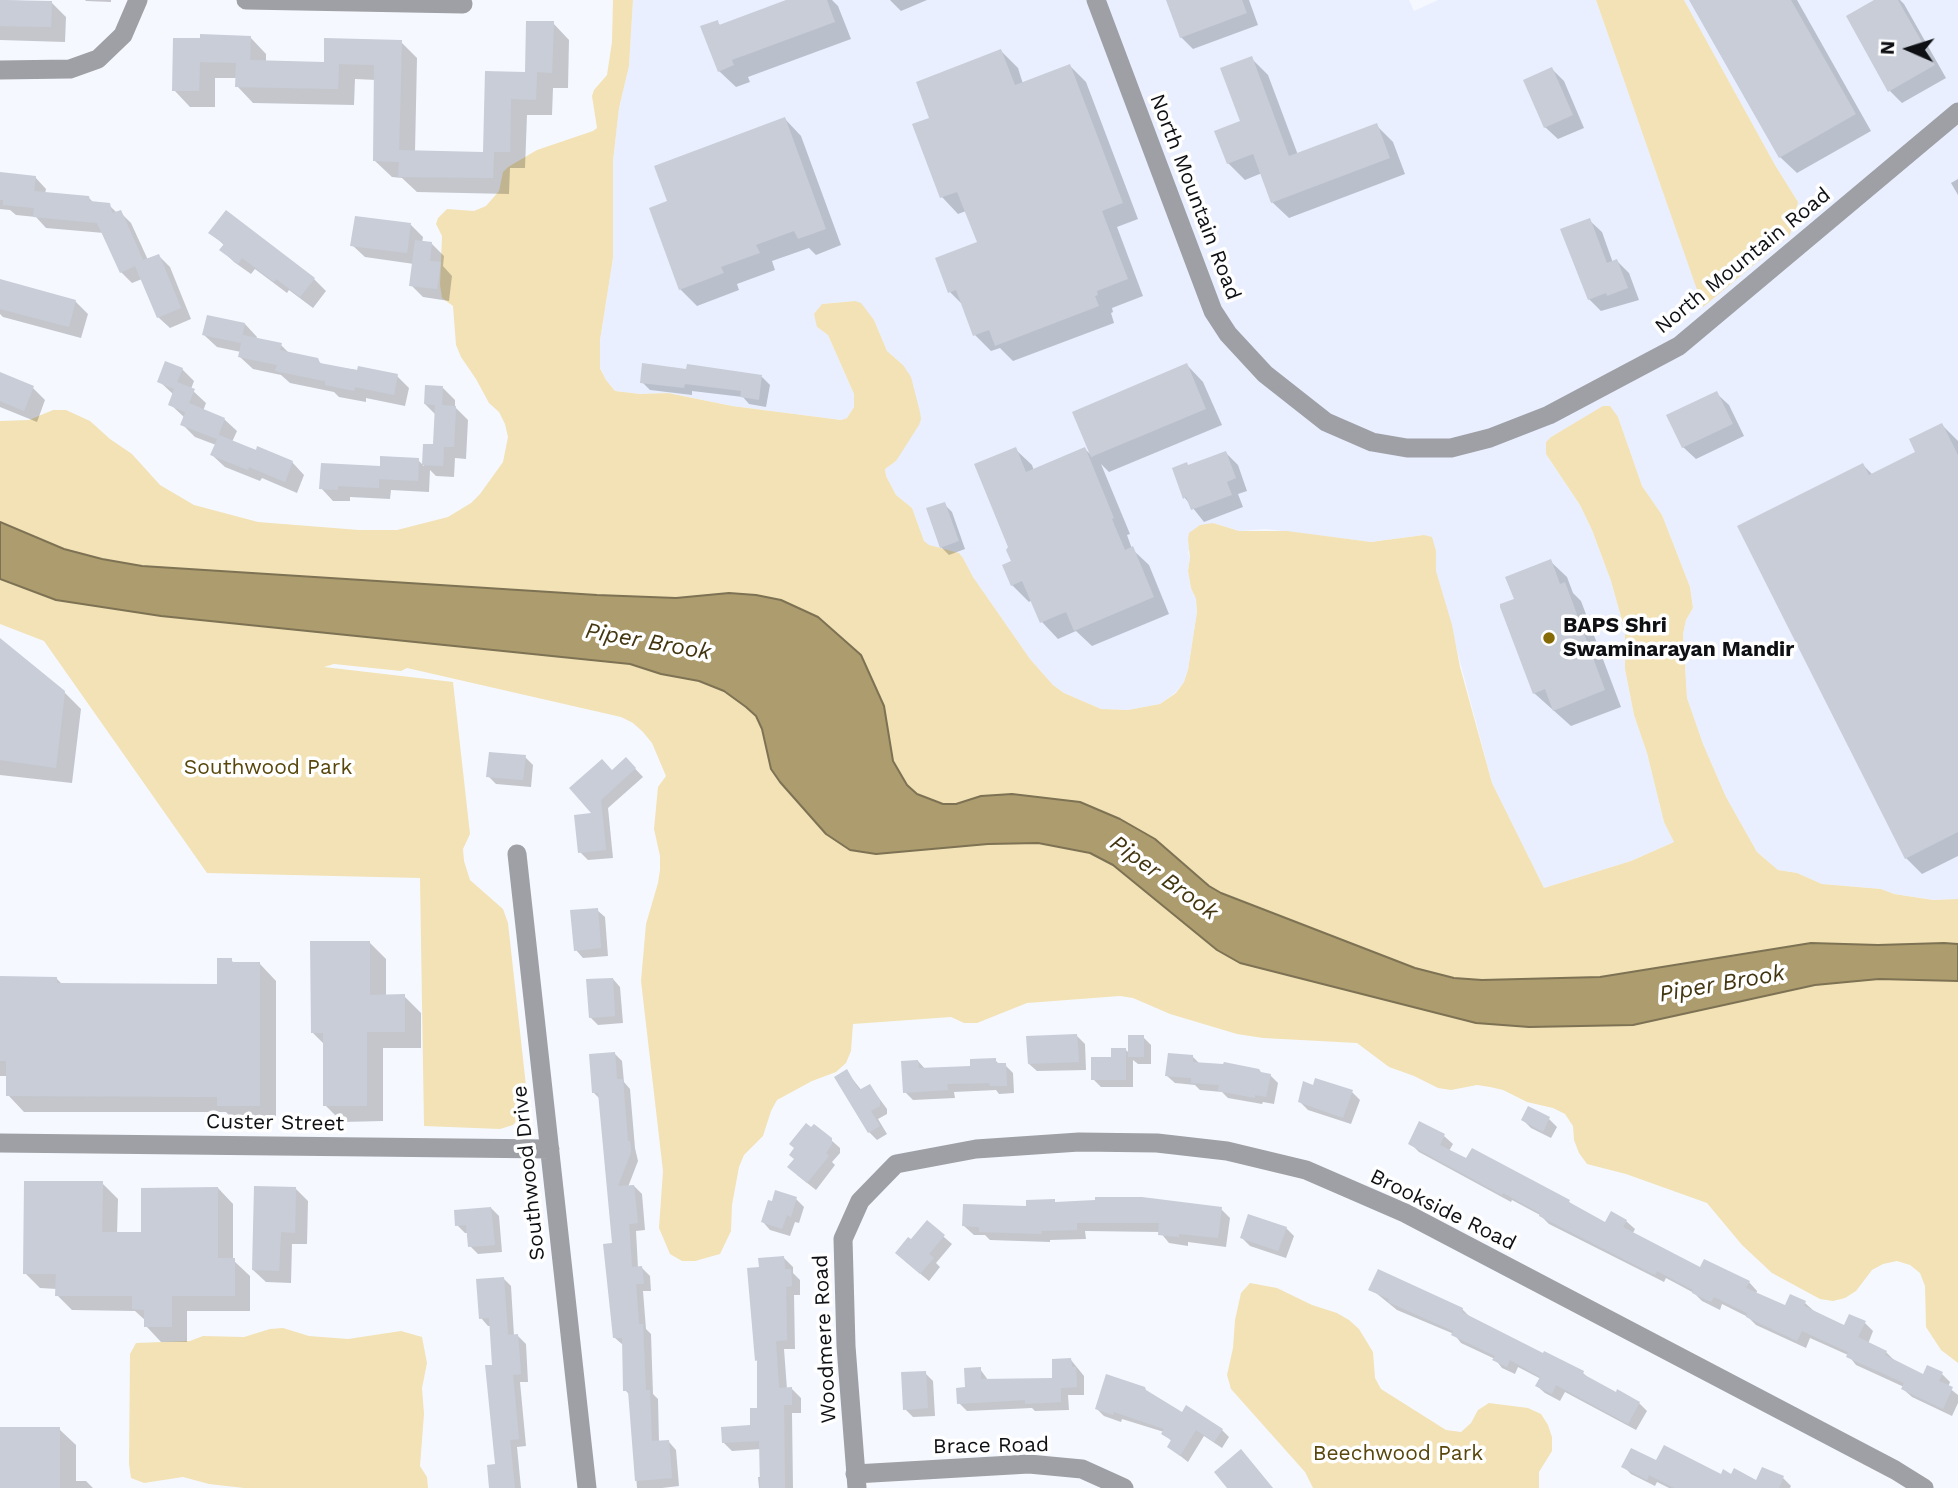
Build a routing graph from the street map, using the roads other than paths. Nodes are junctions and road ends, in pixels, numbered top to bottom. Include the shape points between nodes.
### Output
1 (138, 0) edge
2 (246, 0) edge
3 (1096, 0) edge
4 (463, 4) dead end
5 (0, 70) edge
6 (1958, 112) edge
7 (517, 853) dead end
8 (0, 1143) edge
9 (550, 1149) junction
10 (896, 1164) joint
11 (856, 1481) edge
12 (587, 1488) edge
13 (1124, 1488) edge
14 (1924, 1488) edge

1 - 5 street via 123,35 97,59 70,69
2 - 4 street
3 - 6 street, North Mountain Road via 1213,311 1228,334 1265,374 1325,422 1372,442 1407,448 1451,448 1494,436 1549,415 1679,346
7 - 9 street, Southwood Drive
8 - 9 street, Custer Street
9 - 12 street, Southwood Drive
10 - 11 street, Woodmere Road via 860,1201 844,1239
10 - 14 street, Brookside Road via 976,1149 1079,1142 1227,1151 1306,1170 1405,1213
11 - 13 street, Brace Road via 1029,1464 1082,1469

